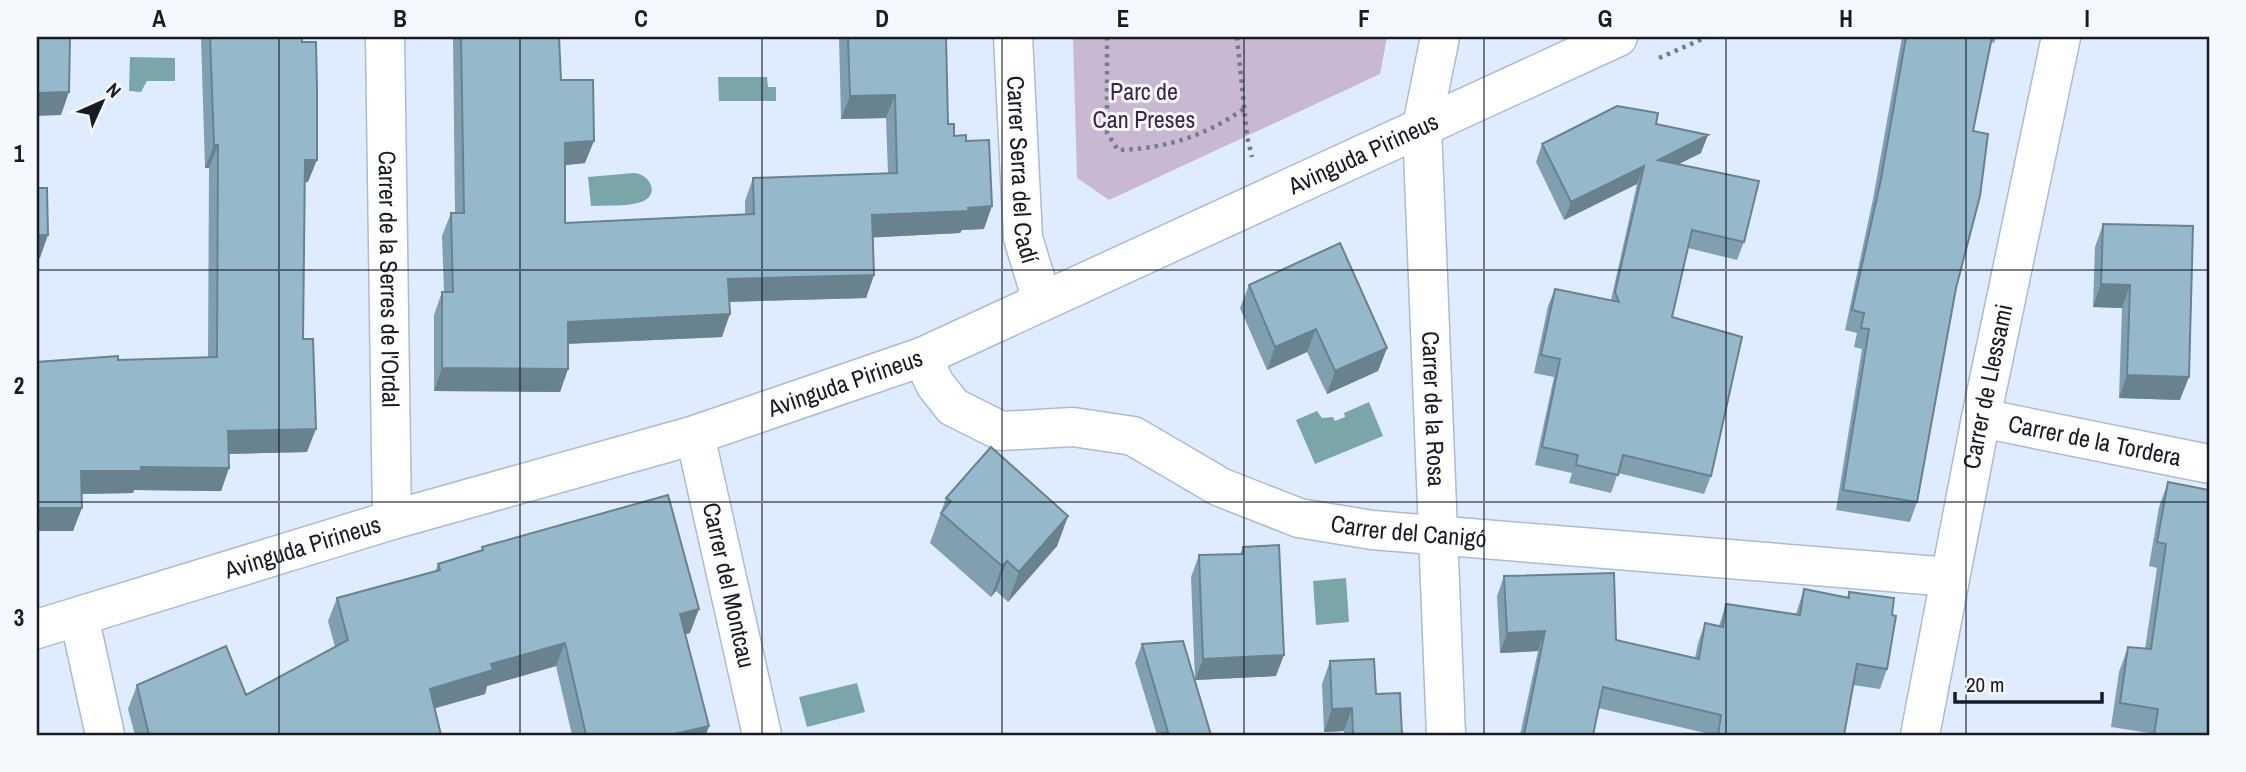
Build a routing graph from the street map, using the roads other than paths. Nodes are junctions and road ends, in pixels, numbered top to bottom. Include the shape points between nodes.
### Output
1 (385, 37) edge
2 (1013, 37) edge
3 (1440, 37) edge
4 (1618, 37) edge
5 (2061, 37) edge
6 (1422, 126) junction
7 (1042, 300) junction
8 (922, 357) junction
9 (1981, 418) junction
10 (695, 435) junction
11 (2209, 464) edge
12 (392, 520) junction
13 (1438, 535) junction
14 (1950, 577) junction
15 (79, 616) junction
16 (37, 629) edge
17 (105, 735) edge
18 (762, 735) edge
19 (1446, 735) edge
20 (1920, 735) edge

1 - 12 street, Carrer de la Serres de l'Ordal
2 - 7 street, Carrer Serra del Cadí via 1023,239
3 - 6 street, Carrer de la Rosa
4 - 6 street, Avinguda Pirineus
5 - 9 street, Carrer de Llessami
6 - 7 street, Avinguda Pirineus
6 - 13 street, Carrer de la Rosa
7 - 8 street, Avinguda Pirineus
8 - 10 street, Avinguda Pirineus
8 - 13 street, Carrer del Canigó via 953,407 1001,431 1073,427 1133,436 1220,486 1299,518
9 - 11 street, Carrer de la Tordera
9 - 14 street, Carrer de Llessami
10 - 12 street, Avinguda Pirineus
10 - 18 street, Carrer del Montcau
12 - 15 street, Avinguda Pirineus
13 - 14 street, Carrer del Canigó
13 - 19 street, Carrer de la Rosa
14 - 20 street, Carrer de Llessami
15 - 16 street, Avinguda Pirineus
15 - 17 street

